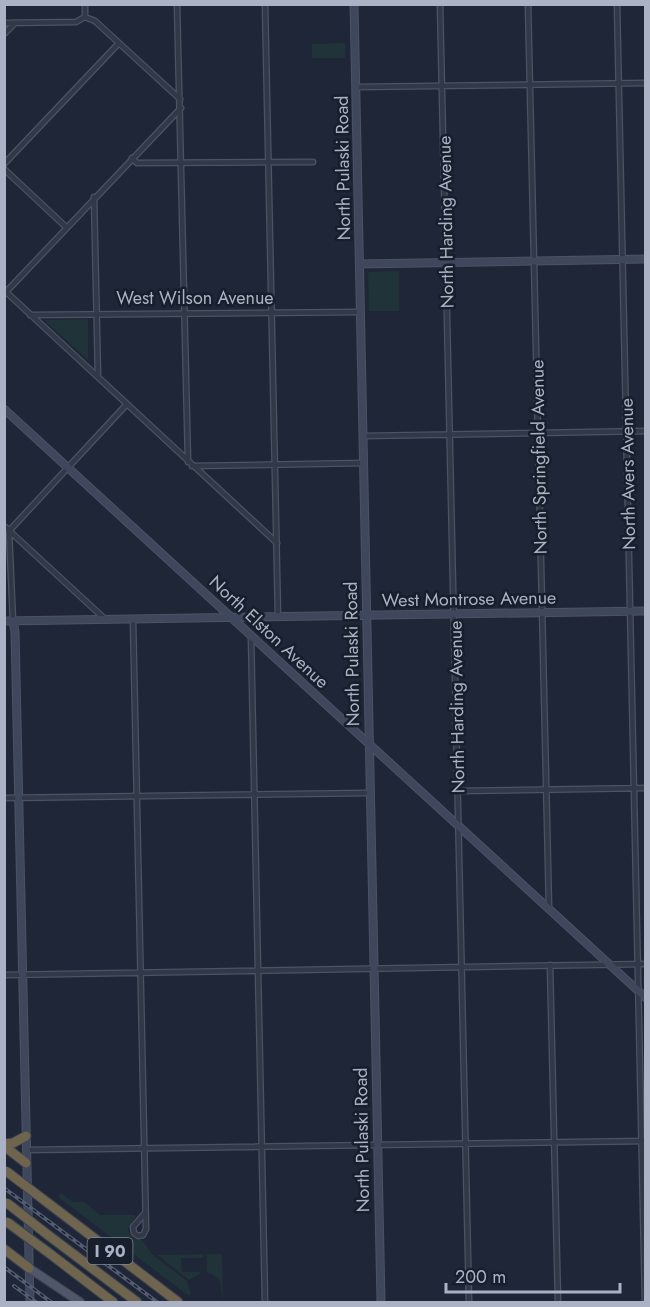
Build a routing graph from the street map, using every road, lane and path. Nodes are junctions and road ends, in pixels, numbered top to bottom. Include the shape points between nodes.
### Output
1 (85, 4) edge
2 (177, 4) edge
3 (265, 4) edge
4 (354, 4) edge
5 (440, 4) edge
6 (528, 4) edge
7 (617, 4) edge
8 (85, 17) junction
9 (15, 23) junction
10 (4, 24) edge
11 (4, 34) edge
12 (119, 43) junction
13 (645, 82) edge
14 (619, 83) junction
15 (530, 84) junction
16 (442, 86) junction
17 (356, 87) junction
18 (180, 99) junction
19 (181, 108) junction
20 (132, 158) junction
21 (182, 162) junction
22 (269, 162) junction
23 (313, 162) dead end
24 (4, 166) edge
25 (94, 197) junction
26 (66, 227) junction
27 (623, 260) junction
28 (645, 260) edge
29 (534, 261) junction
30 (447, 262) junction
31 (360, 264) junction
32 (5, 292) edge
33 (360, 312) junction
34 (272, 313) junction
35 (96, 314) junction
36 (185, 314) junction
37 (30, 315) junction
38 (98, 377) junction
39 (127, 404) junction
40 (4, 409) edge
41 (645, 431) edge
42 (627, 432) junction
43 (538, 433) junction
44 (450, 434) junction
45 (363, 436) junction
46 (188, 462) junction
47 (363, 463) junction
48 (276, 464) junction
49 (192, 466) junction
50 (67, 467) junction
51 (4, 526) edge
52 (9, 531) junction
53 (277, 543) junction
54 (645, 611) edge
55 (631, 612) junction
56 (543, 613) junction
57 (455, 614) junction
58 (367, 616) junction
59 (278, 617) junction
60 (232, 618) junction
61 (133, 619) junction
62 (106, 620) junction
63 (9, 621) edge
64 (251, 636) junction
65 (369, 745) junction
66 (634, 788) junction
67 (645, 788) edge
68 (546, 789) junction
69 (459, 791) junction
70 (369, 792) junction
71 (254, 794) junction
72 (137, 796) junction
73 (4, 798) edge
74 (19, 798) junction
75 (459, 828) junction
76 (549, 909) junction
77 (608, 964) junction
78 (638, 964) junction
79 (645, 964) edge
80 (549, 965) junction
81 (462, 967) junction
82 (373, 968) junction
83 (258, 970) junction
84 (140, 972) junction
85 (22, 974) junction
86 (4, 975) edge
87 (639, 993) junction
88 (645, 998) edge
89 (26, 1136) junction
90 (644, 1141) edge
91 (554, 1143) junction
92 (466, 1144) junction
93 (4, 1145) edge
94 (377, 1146) junction
95 (262, 1147) junction
96 (144, 1149) junction
97 (26, 1150) junction
98 (26, 1163) junction
99 (5, 1171) edge
100 (5, 1203) edge
101 (145, 1213) junction
102 (6, 1221) edge
103 (4, 1249) edge
104 (29, 1268) junction
105 (112, 1301) edge
106 (135, 1301) edge
107 (176, 1301) edge
108 (30, 1302) edge
109 (80, 1302) edge
110 (265, 1302) edge
111 (381, 1302) edge
112 (469, 1302) edge
113 (558, 1302) edge
114 (645, 1302) edge

1 - 8 street
2 - 18 street
3 - 22 street
4 - 17 main road, North Pulaski Road
5 - 16 street, North Harding Avenue
6 - 15 street, North Springfield Avenue
7 - 14 street, North Avers Avenue
8 - 9 street via 76,22
8 - 12 street
9 - 10 street
9 - 11 street
12 - 18 street
12 - 24 street
13 - 14 street
14 - 15 street
14 - 27 street, North Avers Avenue
15 - 16 street
15 - 29 street, North Springfield Avenue
16 - 17 street
16 - 30 street, North Harding Avenue
17 - 31 main road, North Pulaski Road
18 - 19 street
19 - 20 street
19 - 21 street
20 - 21 street via 137,163
20 - 25 street
21 - 22 street
21 - 36 street
22 - 23 street
22 - 34 street
24 - 26 street
25 - 26 street
25 - 35 street
26 - 32 street
27 - 28 main road
27 - 29 main road
27 - 42 street, North Avers Avenue
29 - 30 main road
29 - 43 street, North Springfield Avenue
30 - 31 main road
30 - 44 street, North Harding Avenue
31 - 33 main road, North Pulaski Road
32 - 37 street
33 - 34 street, West Wilson Avenue
33 - 45 main road, North Pulaski Road
34 - 36 street, West Wilson Avenue
34 - 48 street
35 - 36 street, West Wilson Avenue
35 - 37 street, West Wilson Avenue
35 - 38 street
36 - 46 street
37 - 38 street
38 - 39 street
39 - 46 street
39 - 50 street
40 - 50 main road, North Elston Avenue
41 - 42 street
42 - 43 street
42 - 55 street, North Avers Avenue
43 - 44 street
43 - 56 street, North Springfield Avenue
44 - 45 street
44 - 57 street, North Harding Avenue
45 - 47 main road, North Pulaski Road
46 - 49 street
47 - 48 street
47 - 58 main road, North Pulaski Road
48 - 49 street
48 - 53 street
49 - 53 street
50 - 52 street
50 - 60 main road, North Elston Avenue
51 - 52 street
52 - 62 street
52 - 63 street
53 - 59 street
54 - 55 main road, West Montrose Avenue
55 - 56 main road, West Montrose Avenue
55 - 66 street, North Avers Avenue
56 - 57 main road, West Montrose Avenue
56 - 68 street, North Springfield Avenue
57 - 58 main road, West Montrose Avenue
57 - 69 street, North Harding Avenue
58 - 59 main road, West Montrose Avenue
58 - 65 main road, North Pulaski Road
59 - 60 main road, West Montrose Avenue
60 - 61 main road, West Montrose Avenue
60 - 64 main road, North Elston Avenue
61 - 62 main road, West Montrose Avenue
61 - 72 street
62 - 63 main road, West Montrose Avenue
63 - 74 main road via 15,632
64 - 65 main road, North Elston Avenue
64 - 71 street
65 - 70 main road, North Pulaski Road
65 - 75 main road, North Elston Avenue
66 - 67 street
66 - 68 street
66 - 78 street, North Avers Avenue
68 - 69 street
68 - 76 street, North Springfield Avenue
69 - 75 street, North Harding Avenue
70 - 71 street
70 - 82 main road, North Pulaski Road
71 - 72 street
71 - 83 street
72 - 74 street
72 - 84 street
73 - 74 street
74 - 85 main road
75 - 76 main road, North Elston Avenue
75 - 81 street, North Harding Avenue
76 - 77 main road, North Elston Avenue
77 - 78 street
77 - 80 street
77 - 87 main road, North Elston Avenue
78 - 79 street
78 - 87 street, North Avers Avenue
80 - 81 street
80 - 91 street
81 - 82 street
81 - 92 street, North Harding Avenue
82 - 83 street
82 - 94 main road, North Pulaski Road
83 - 84 street
83 - 95 street
84 - 85 street
84 - 96 street
85 - 86 street
85 - 89 main road
87 - 88 main road, North Elston Avenue
87 - 90 street, North Avers Avenue
89 - 93 highway
89 - 97 main road
90 - 91 street
90 - 114 street, North Avers Avenue
91 - 92 street
91 - 113 street
92 - 94 street
92 - 112 street, North Harding Avenue
93 - 98 highway
94 - 95 street
94 - 111 main road, North Pulaski Road
95 - 96 street
95 - 110 street
96 - 97 street
96 - 101 street
97 - 98 main road
98 - 104 main road
99 - 107 highway, I 90, bridge
100 - 106 highway, I 90, bridge
101 - 101 street via 133,1227 136,1236 145,1233
102 - 105 highway, I 90, bridge
103 - 104 highway
104 - 108 main road
104 - 109 main road

